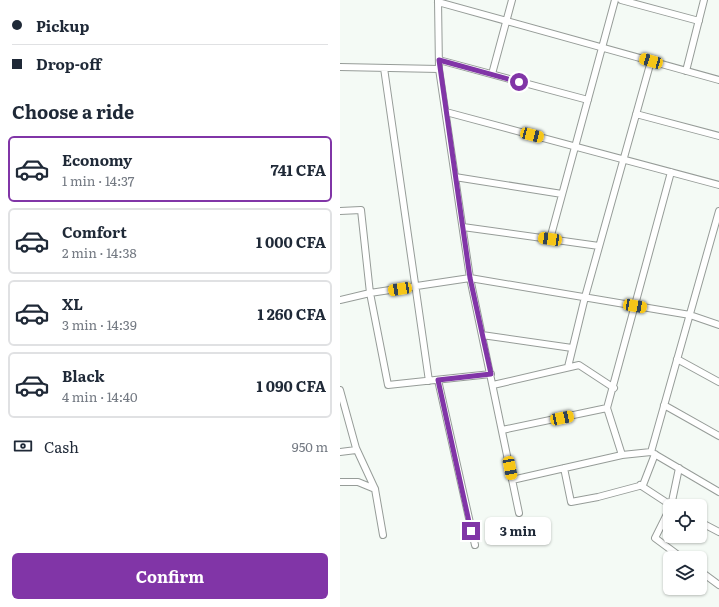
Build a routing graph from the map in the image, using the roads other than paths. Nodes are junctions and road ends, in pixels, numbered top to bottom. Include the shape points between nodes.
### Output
1 (512, 0) edge
2 (615, 0) edge
3 (621, 0) edge
4 (704, 0) edge
5 (438, 1) edge
6 (507, 21) junction
7 (699, 21) junction
8 (602, 48) junction
9 (439, 60) junction
10 (651, 61) junction
11 (340, 68) edge
12 (384, 68) junction
13 (439, 69) junction
14 (686, 71) junction
15 (492, 74) junction
16 (719, 80) edge
17 (588, 100) junction
18 (446, 112) junction
19 (636, 114) junction
20 (719, 136) edge
21 (575, 146) junction
22 (623, 159) junction
23 (671, 172) junction
24 (455, 177) junction
25 (719, 185) edge
26 (562, 194) junction
27 (340, 211) edge
28 (719, 211) edge
29 (463, 227) junction
30 (716, 234) edge
31 (550, 239) junction
32 (599, 246) junction
33 (470, 278) junction
34 (415, 286) junction
35 (370, 293) junction
36 (585, 297) junction
37 (340, 300) edge
38 (635, 306) junction
39 (690, 315) junction
40 (719, 325) edge
41 (482, 335) junction
42 (572, 348) junction
43 (677, 359) junction
44 (568, 367) junction
45 (491, 374) junction
46 (438, 380) junction
47 (429, 381) junction
48 (719, 382) edge
49 (493, 385) junction
50 (614, 388) junction
51 (340, 390) edge
52 (664, 405) junction
53 (607, 408) junction
54 (348, 419) junction
55 (340, 420) edge
56 (502, 430) junction
57 (719, 436) edge
58 (356, 450) junction
59 (340, 452) edge
60 (653, 453) junction
61 (622, 455) junction
62 (564, 468) junction
63 (679, 468) junction
64 (512, 480) junction
65 (340, 482) edge
66 (640, 486) junction
67 (375, 489) junction
68 (719, 492) edge
69 (672, 499) edge
70 (663, 501) edge
71 (519, 513) dead end
72 (663, 522) edge
73 (707, 526) edge
74 (719, 532) edge
75 (382, 535) dead end
76 (475, 545) dead end
77 (673, 551) edge
78 (707, 576) edge
79 (719, 585) edge

1 - 6 street
2 - 8 street
3 - 7 street
4 - 7 street
5 - 6 street
5 - 9 street
6 - 8 street
6 - 15 street
7 - 14 street
8 - 10 street
8 - 17 street
9 - 13 street
9 - 15 street
10 - 14 street
10 - 19 street
11 - 12 street
12 - 13 street
12 - 34 street
13 - 18 street
14 - 16 street
15 - 17 street
17 - 21 street
18 - 21 street
18 - 24 street
19 - 20 street
19 - 22 street
21 - 22 street
21 - 26 street
22 - 23 street
22 - 32 street
23 - 25 street
23 - 38 street
24 - 26 street
24 - 29 street
26 - 31 street
27 - 35 street via 360,210
28 - 30 street
29 - 31 street
29 - 33 street
30 - 39 street
31 - 32 street
32 - 36 street
33 - 34 street
33 - 36 street
33 - 41 street
34 - 35 street
34 - 47 street
35 - 37 street
35 - 47 street via 388,385
36 - 38 street
36 - 42 street
38 - 39 street
38 - 50 street
39 - 40 street
39 - 43 street
41 - 42 street
41 - 45 street
42 - 44 street
43 - 48 street
43 - 52 street
44 - 49 street
44 - 50 street via 579,365
45 - 46 street
45 - 49 street
46 - 47 street
46 - 76 street
49 - 56 street
50 - 53 street
51 - 54 street
52 - 57 street
52 - 60 street
53 - 56 street
53 - 61 street
54 - 55 street
54 - 58 street
56 - 64 street
58 - 59 street
58 - 67 street
60 - 61 street
60 - 63 street
60 - 66 street via 643,485
61 - 62 street
62 - 64 street
62 - 66 street via 571,502
63 - 68 street
63 - 69 street
64 - 71 street
65 - 67 street via 358,482
66 - 70 street
67 - 75 street
72 - 77 street via 655,538
73 - 74 street
78 - 79 street

